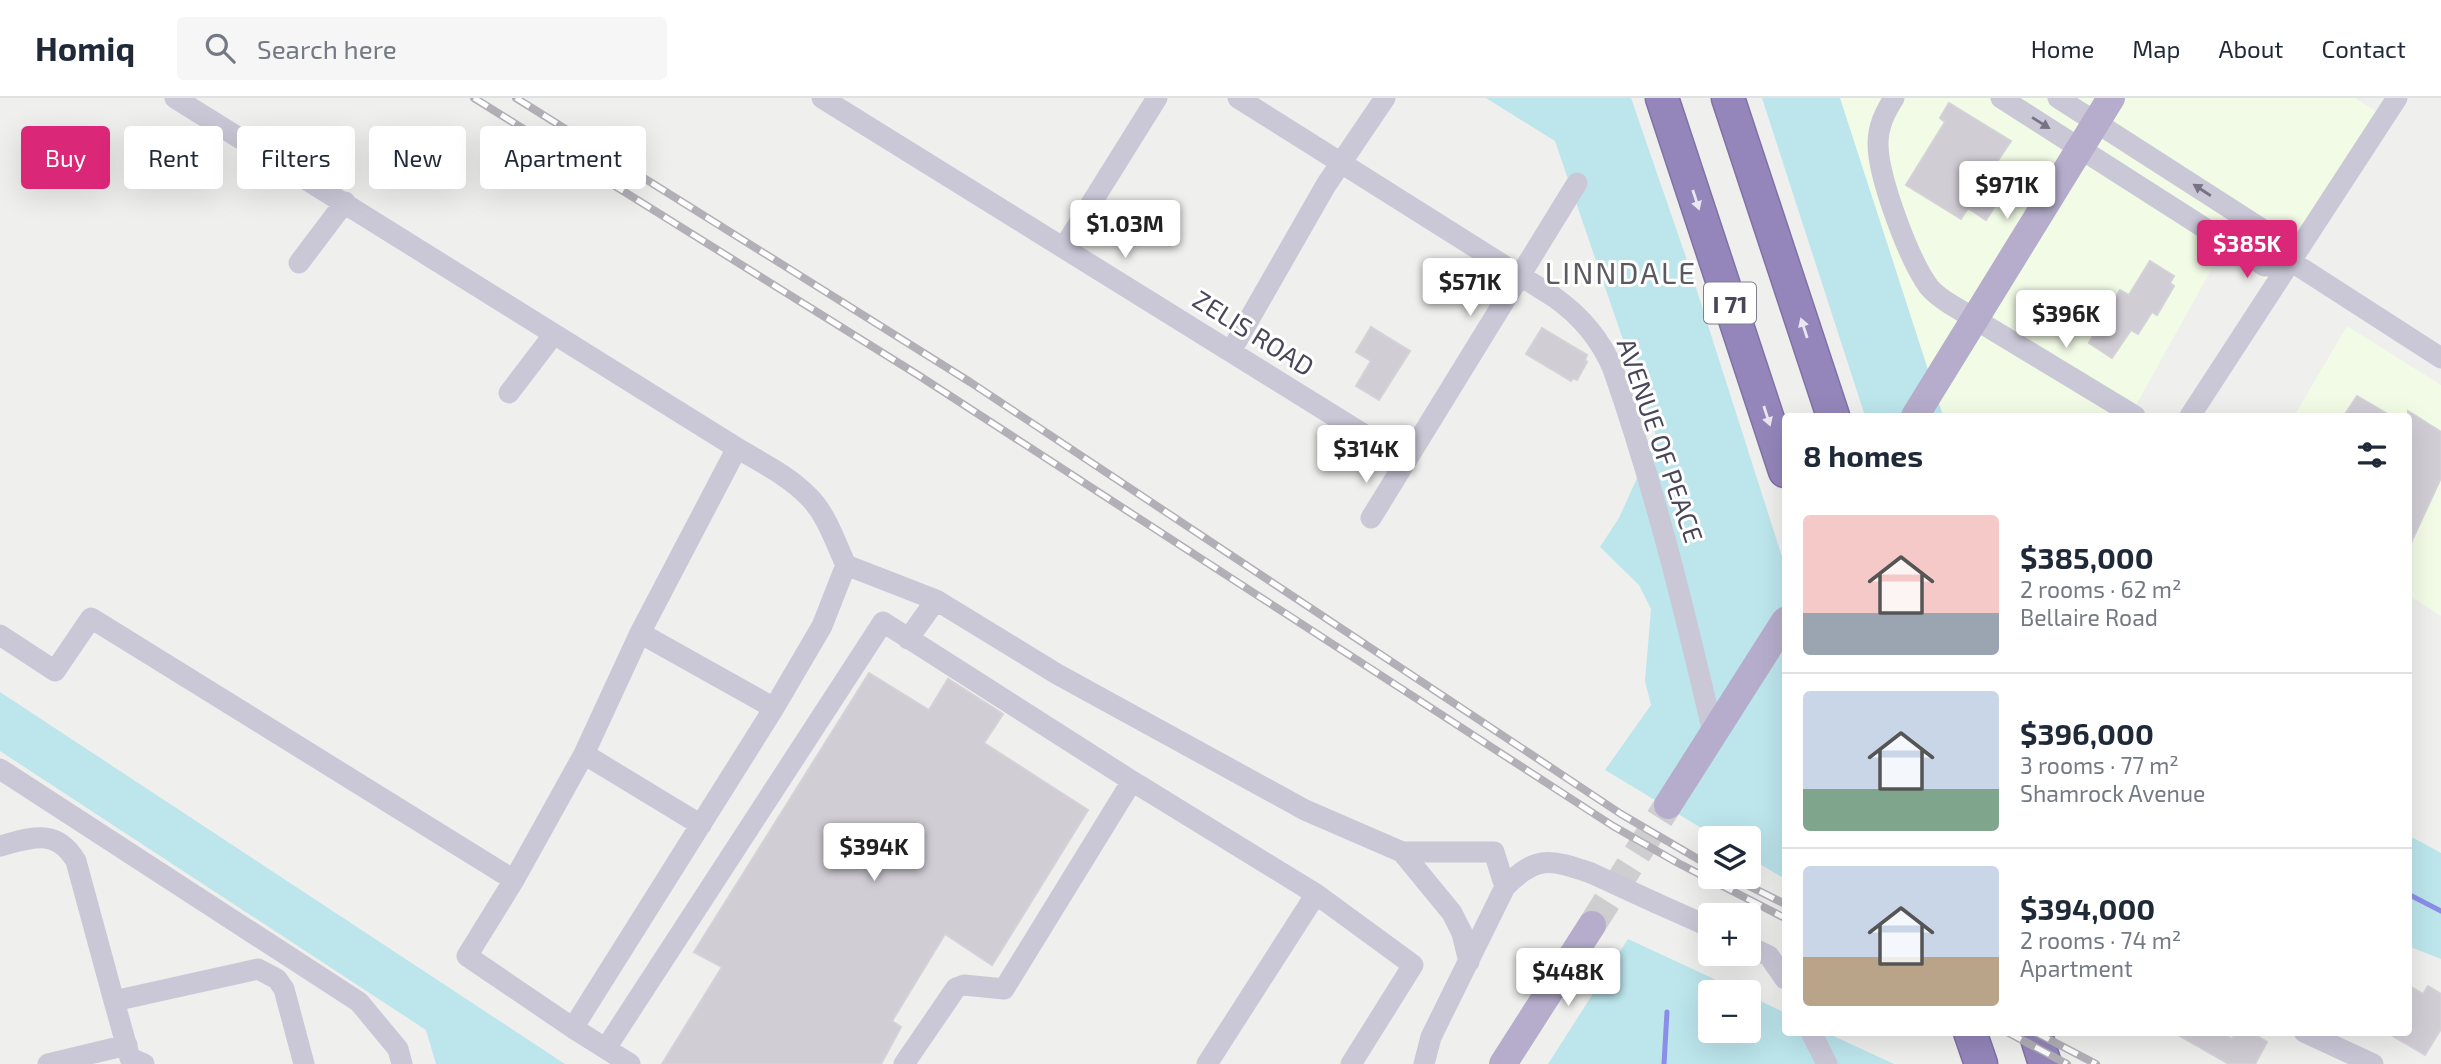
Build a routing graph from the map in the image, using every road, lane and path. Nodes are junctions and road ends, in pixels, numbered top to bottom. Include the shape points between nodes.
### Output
1 (175, 98) edge
2 (822, 98) edge
3 (1157, 98) edge
4 (1238, 98) edge
5 (1385, 98) edge
6 (1661, 98) edge
7 (1730, 98) edge
8 (1894, 98) edge
9 (2001, 98) edge
10 (2058, 98) edge
11 (2112, 98) edge
12 (2397, 98) edge
13 (2097, 122) junction
14 (2081, 149) junction
15 (1341, 162) junction
16 (1577, 183) dead end
17 (345, 202) junction
18 (1064, 247) junction
19 (2292, 262) junction
20 (299, 263) dead end
21 (1521, 276) junction
22 (1975, 319) junction
23 (554, 334) junction
24 (1231, 351) junction
25 (2441, 358) edge
26 (509, 393) dead end
27 (1832, 413) edge
28 (1917, 413) edge
29 (2130, 413) edge
30 (2191, 413) edge
31 (737, 448) junction
32 (1405, 460) junction
33 (1782, 462) edge
34 (1371, 518) dead end
35 (846, 565) junction
36 (936, 600) junction
37 (1782, 626) edge
38 (640, 633) junction
39 (0, 635) edge
40 (908, 639) junction
41 (774, 708) junction
42 (1714, 737) junction
43 (584, 754) junction
44 (0, 769) edge
45 (1132, 780) junction
46 (1668, 806) tunnel mouth
47 (701, 825) junction
48 (0, 846) edge
49 (1402, 852) junction
50 (514, 880) junction
51 (1504, 887) junction
52 (1316, 894) junction
53 (1698, 922) edge
54 (1592, 925) tunnel mouth
55 (1761, 952) edge
56 (1469, 962) junction
57 (1782, 975) edge
58 (114, 1002) junction
59 (573, 1028) junction
60 (1813, 1036) edge
61 (1971, 1036) edge
62 (2036, 1036) edge
63 (2313, 1036) edge
64 (127, 1045) junction
65 (606, 1048) junction
66 (48, 1064) edge
67 (144, 1064) edge
68 (304, 1064) edge
69 (402, 1064) edge
70 (630, 1064) edge
71 (904, 1064) edge
72 (1207, 1064) edge
73 (1351, 1064) edge
74 (1424, 1064) edge
75 (1503, 1064) edge
76 (1826, 1064) edge
77 (1981, 1064) edge
78 (2046, 1064) edge
79 (2373, 1064) edge

1 - 17 street
2 - 18 street, ZELIS ROAD
3 - 18 street
4 - 15 street, AVENUE OF PEACE
5 - 15 street
6 -> 33 highway, I 71
27 -> 7 highway, I 71
8 - 22 street via 1877,141 1900,227 1931,289
9 -> 14 street
10 - 13 street
11 - 13 main road
12 - 19 street
13 - 14 main road
19 -> 13 street via 2276,238
14 - 19 street via 2264,266
14 - 22 main road
15 - 21 street, AVENUE OF PEACE
15 - 24 street
16 - 21 street
17 - 20 street
17 - 23 street
18 - 24 street, ZELIS ROAD
19 - 25 street
19 - 30 street
21 - 32 street
21 - 42 street, AVENUE OF PEACE via 1577,315 1599,340 1613,369 1670,551
22 - 28 main road
22 - 29 street
23 - 26 street
23 - 31 street
24 - 32 street, ZELIS ROAD
31 - 35 street via 810,498
31 - 38 street
32 - 34 street
35 - 36 street
35 - 41 street via 822,626
36 - 40 street
36 - 49 street via 1057,674 1305,810
37 - 42 main road
38 - 41 street
38 - 43 street
39 - 50 street via 55,671 91,618
40 - 45 street
40 - 65 street via 883,622
41 - 47 street
42 - 46 main road
43 - 47 street
43 - 50 street
44 - 69 street via 359,1002 398,1049
45 - 52 street
45 - 71 street via 1004,989 956,988
47 - 59 street
48 - 58 street via 41,836 71,852
49 - 51 street via 1494,852
49 - 56 street via 1452,913
50 - 59 street via 467,956
51 - 53 street, bridge via 1522,869 1556,863 1591,873
51 - 56 street
52 - 72 street
52 - 73 street via 1413,965
54 - 75 main road
55 - 57 street
56 - 74 street via 1430,1037
58 - 64 street
58 - 68 street via 258,969 284,989
59 - 65 street
60 - 76 street
61 - 77 highway
62 - 78 highway
63 - 79 street
64 - 66 street
64 - 67 street via 130,1058
65 - 70 street

